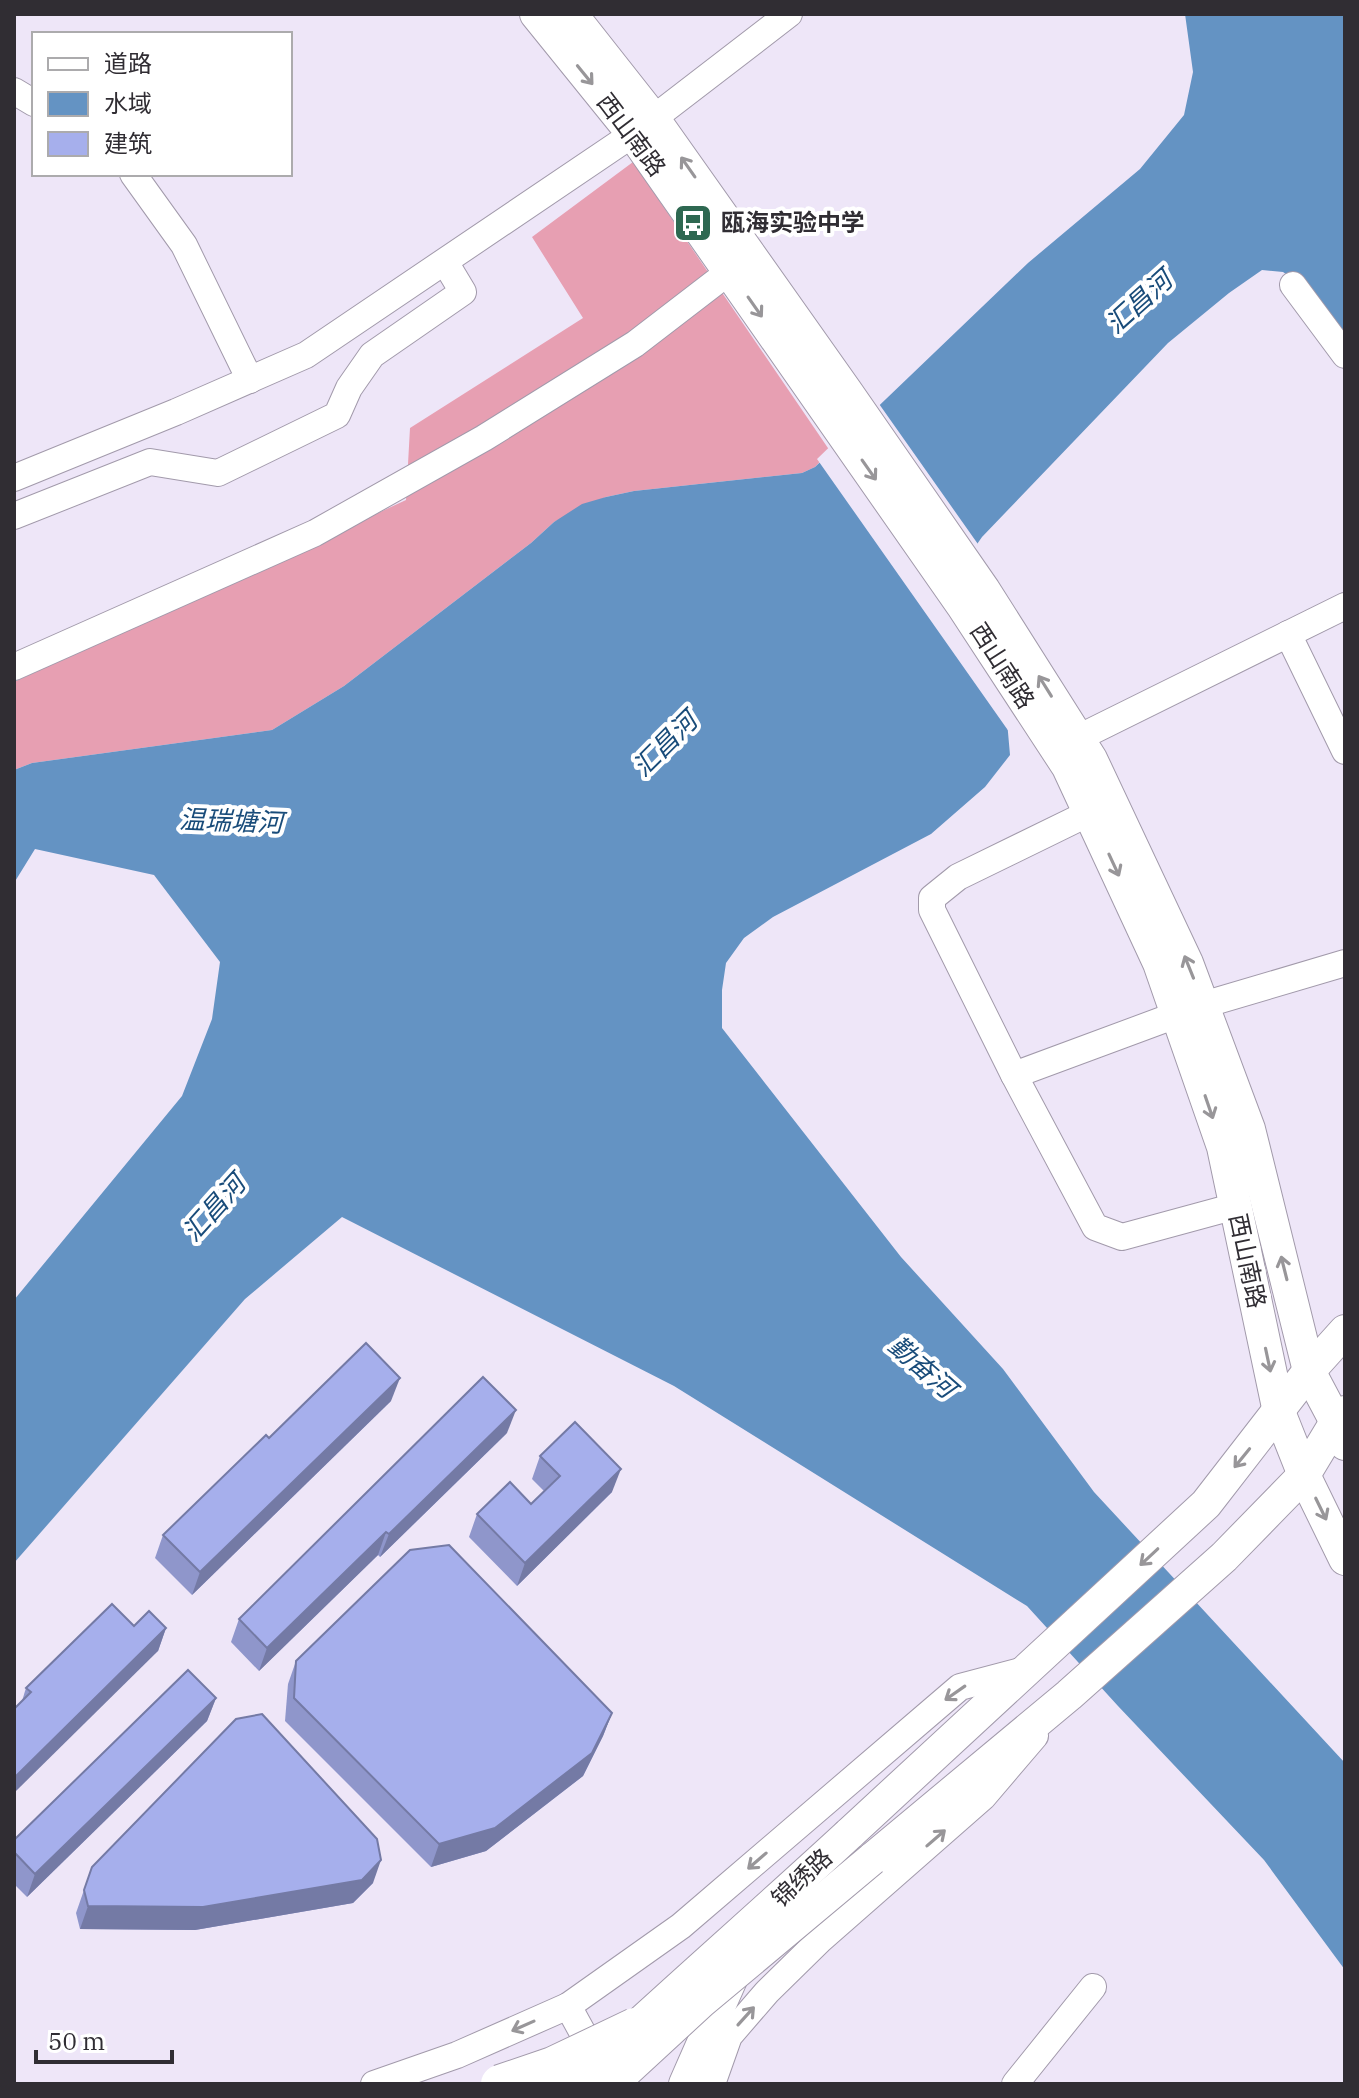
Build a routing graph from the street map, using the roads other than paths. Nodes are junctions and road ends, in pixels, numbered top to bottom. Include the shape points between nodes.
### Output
1 (536, 14) edge
2 (571, 14) edge
3 (789, 14) edge
4 (14, 91) edge
5 (32, 102) edge
6 (643, 126) junction
7 (134, 176) edge
8 (445, 262) junction
9 (730, 271) junction
10 (1293, 285) dead end
11 (1345, 355) edge
12 (250, 380) junction
13 (835, 399) junction
14 (14, 478) edge
15 (14, 516) edge
16 (1345, 606) edge
17 (1288, 634) junction
18 (14, 667) edge
19 (1067, 744) junction
20 (1345, 751) edge
21 (1089, 813) junction
22 (1345, 963) edge
23 (1190, 1010) junction
24 (1014, 1075) junction
25 (1236, 1206) junction
26 (1345, 1331) edge
27 (1309, 1371) junction
28 (1279, 1412) junction
29 (1342, 1426) edge
30 (1304, 1475) junction
31 (1345, 1559) edge
32 (1028, 1669) junction
33 (1069, 1695) junction
34 (732, 1977) junction
35 (1093, 1987) dead end
36 (568, 2006) junction
37 (635, 2027) junction
38 (374, 2084) edge
39 (500, 2084) edge
40 (574, 2084) edge
41 (612, 2084) edge
42 (626, 2084) edge
43 (685, 2084) edge
44 (712, 2084) edge
45 (1015, 2084) edge

1 -> 6 main road, 西山南路
2 - 6 main road, 西山南路
3 - 6 street
4 - 5 street
6 - 8 street
6 - 9 main road, 西山南路
13 -> 6 main road, 西山南路
7 - 12 street via 184,245
8 - 12 street via 306,355
8 - 15 street via 463,292 372,355 337,415 218,473 150,462
9 -> 13 main road, 西山南路
9 - 18 street via 635,344 484,438 315,533
10 - 11 street
12 - 14 street
13 - 19 main road, 西山南路 via 973,597
16 - 17 street
17 - 19 street
17 - 20 street
19 - 21 main road, 西山南路 via 1068,767
23 -> 19 main road, 西山南路 via 1187,963 1091,759
21 -> 23 main road, 西山南路 via 1159,963
21 - 24 street via 958,877 932,898 932,910
22 - 23 street
23 - 24 street
23 -> 25 main road, 西山南路
27 -> 23 main road, 西山南路 via 1249,1129
24 - 25 street via 1095,1227 1122,1237
25 -> 28 main road, 西山南路
26 - 27 main road
27 - 28 main road
27 - 29 main road, 西山南路
28 - 30 main road, 西山南路
28 -> 32 main road, 锦绣路 via 1206,1504
29 - 30 main road
30 -> 31 main road, 西山南路
30 - 33 main road, 锦绣路 via 1224,1557
32 -> 36 street via 960,1687 681,1926
32 - 37 main road, 锦绣路, bridge
33 - 34 main road, 锦绣路, bridge
44 -> 33 street via 729,2036 767,1992 983,1797
34 - 41 main road, 锦绣路, bridge
34 - 43 main road
35 - 45 street
36 -> 38 street via 457,2055
36 - 42 street via 585,2037
37 - 39 highway, bridge via 553,2066
37 - 40 main road, 锦绣路, bridge

